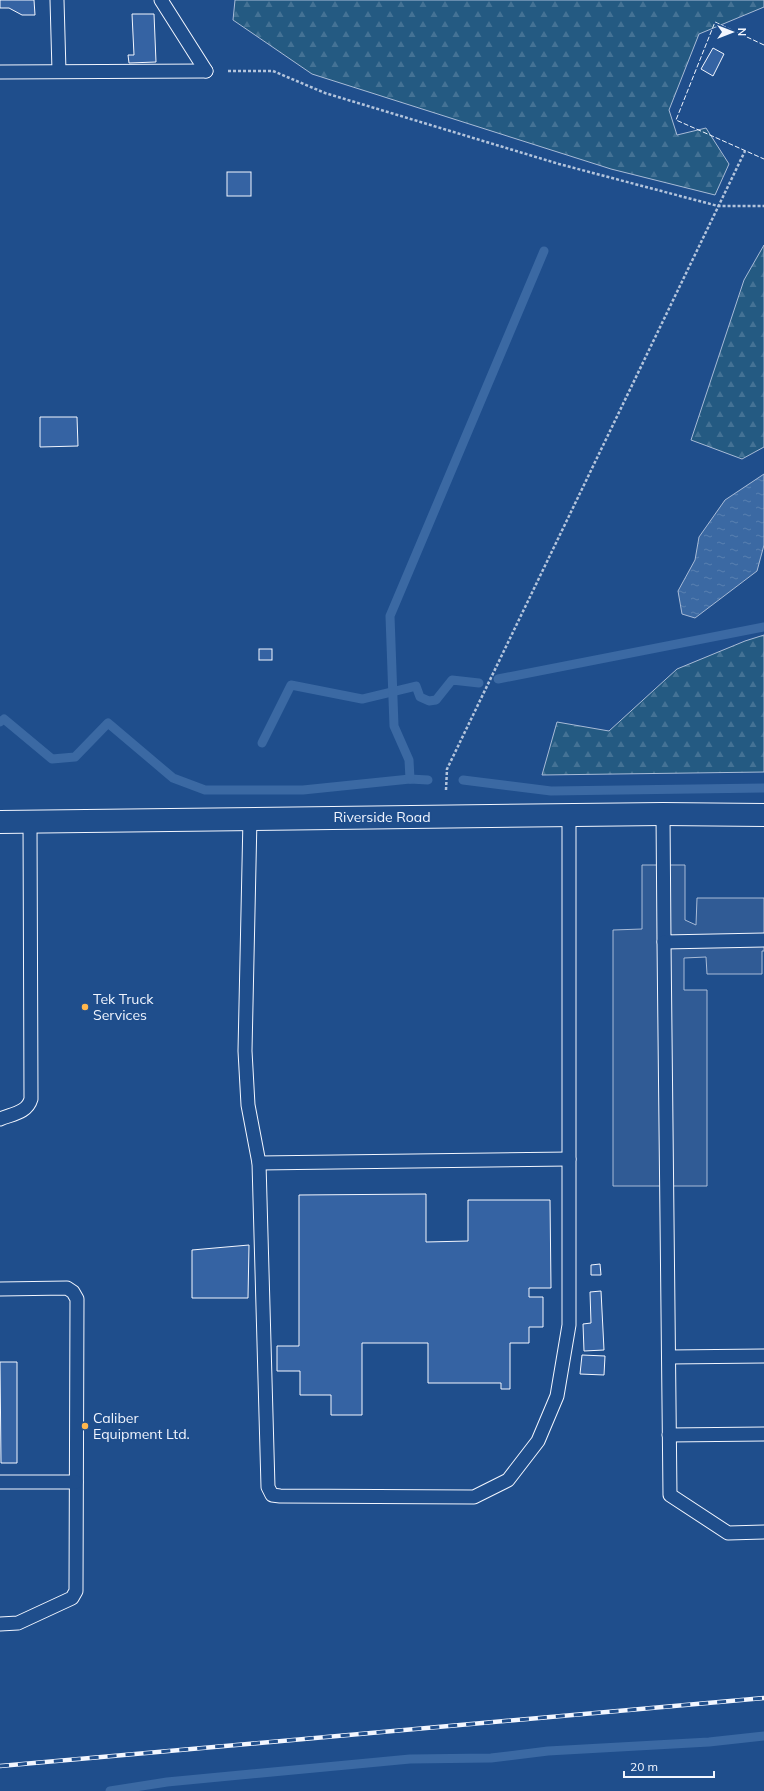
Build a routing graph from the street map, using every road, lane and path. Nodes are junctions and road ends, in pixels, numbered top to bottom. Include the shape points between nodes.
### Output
1 (58, 0) edge
2 (162, 0) edge
3 (59, 71) junction
4 (206, 71) junction
5 (0, 72) edge
6 (745, 151) dead end
7 (718, 206) junction
8 (764, 206) edge
9 (663, 814) junction
10 (569, 815) junction
11 (764, 815) edge
12 (445, 816) junction
13 (250, 818) junction
14 (30, 821) junction
15 (0, 822) edge
16 (764, 940) edge
17 (664, 942) junction
18 (0, 1119) edge
19 (569, 1159) junction
20 (260, 1163) junction
21 (0, 1289) edge
22 (764, 1356) edge
23 (669, 1357) junction
24 (764, 1434) edge
25 (669, 1435) junction
26 (0, 1482) edge
27 (76, 1482) junction
28 (764, 1532) edge
29 (0, 1624) edge

1 - 3 lane
2 - 4 lane
3 - 4 lane
3 - 5 lane
4 - 7 path via 274,71 332,96 559,164
6 - 7 path
7 - 8 path
7 - 12 path via 447,769
9 - 10 street, Riverside Road
9 - 11 street, Riverside Road
9 - 17 lane
10 - 12 street, Riverside Road
10 - 19 lane
12 - 13 street, Riverside Road
13 - 14 street, Riverside Road
13 - 20 lane via 245,1051 248,1105
14 - 15 street, Riverside Road
14 - 18 lane via 31,1099 29,1106 24,1110
16 - 17 lane
17 - 23 lane
19 - 20 lane
19 - 20 lane via 570,1325 557,1396 538,1441 508,1480 474,1497 272,1495 268,1487
21 - 27 lane via 67,1288 77,1299
22 - 23 lane
23 - 25 lane
24 - 25 lane
25 - 28 lane via 670,1495 728,1533
26 - 27 lane
27 - 29 lane via 74,1595 18,1623

